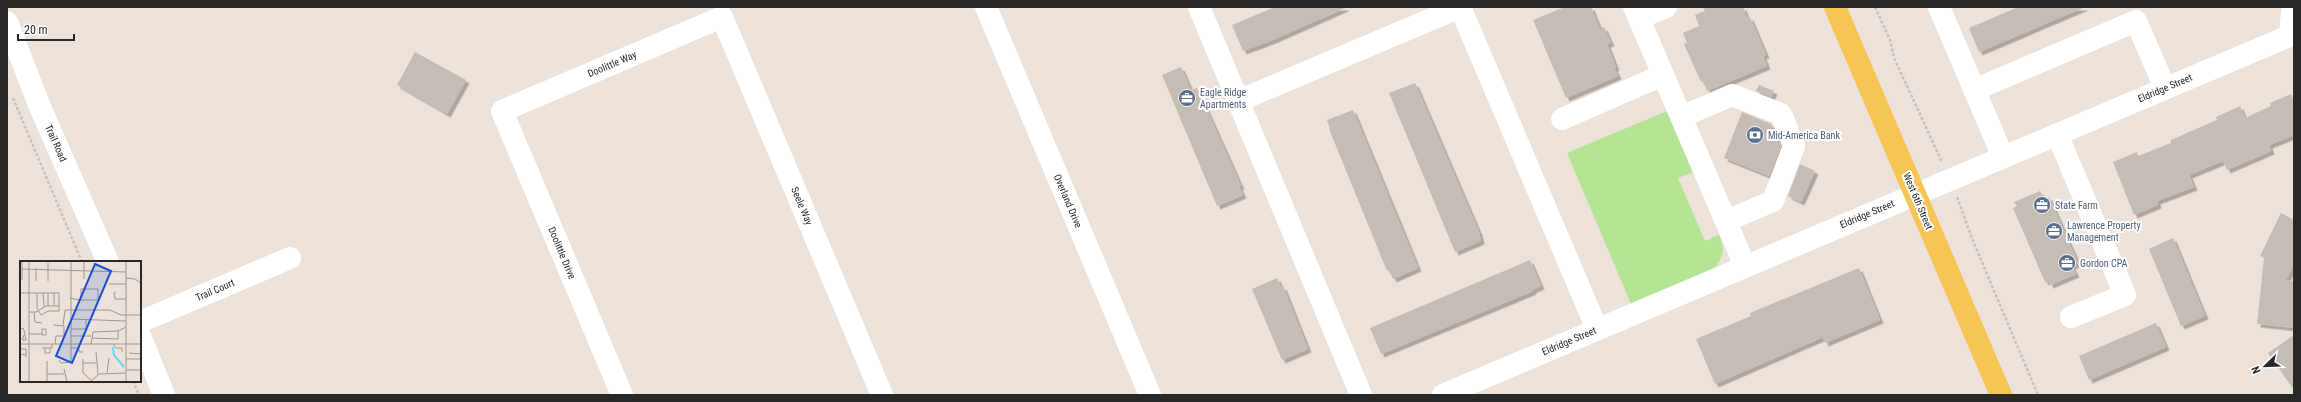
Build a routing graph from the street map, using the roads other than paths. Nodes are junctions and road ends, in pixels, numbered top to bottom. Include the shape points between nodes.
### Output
1 (986, 7) edge
2 (1199, 7) edge
3 (1666, 7) edge
4 (1836, 7) edge
5 (1939, 7) edge
6 (2292, 12) dead end
7 (1636, 13) edge
8 (722, 17) joint
9 (7, 22) edge
10 (2292, 35) edge
11 (1663, 75) junction
12 (2165, 88) junction
13 (1974, 90) junction
14 (1238, 101) junction
15 (502, 111) joint
16 (1681, 117) junction
17 (1562, 119) dead end
18 (2057, 134) junction
19 (2003, 157) junction
20 (1915, 194) junction
21 (1726, 221) junction
22 (290, 258) dead end
23 (108, 261) edge
24 (1745, 266) junction
25 (2071, 317) dead end
26 (141, 322) edge
27 (1597, 329) junction
28 (141, 338) edge
29 (877, 394) edge
30 (164, 395) edge
31 (622, 395) edge
32 (1150, 395) edge
33 (1360, 395) edge
34 (1444, 395) edge
35 (2001, 395) edge

1 - 32 street, Overland Drive
2 - 14 street
3 - 7 street
4 - 20 main road, West 6th Street
5 - 13 street
6 - 10 street
7 - 11 street
8 - 15 street, Doolittle Way
8 - 29 street, Seele Way
9 - 23 street, Trail Road via 40,107
10 - 12 street, Eldridge Street
11 - 16 street
11 - 17 street
12 - 13 street via 2136,21
12 - 18 street, Eldridge Street
13 - 19 street
14 - 27 street via 1460,7
14 - 33 street
15 - 31 street, Doolittle Drive
16 - 21 street
16 - 21 street via 1732,95 1781,114 1794,146 1773,200
18 - 19 street, Eldridge Street
18 - 25 street via 2125,295
19 - 20 street, Eldridge Street
20 - 24 street, Eldridge Street
20 - 35 main road, West 6th Street
21 - 24 street
22 - 26 street, Trail Court
24 - 27 street, Eldridge Street
27 - 34 street, Eldridge Street
28 - 30 street

